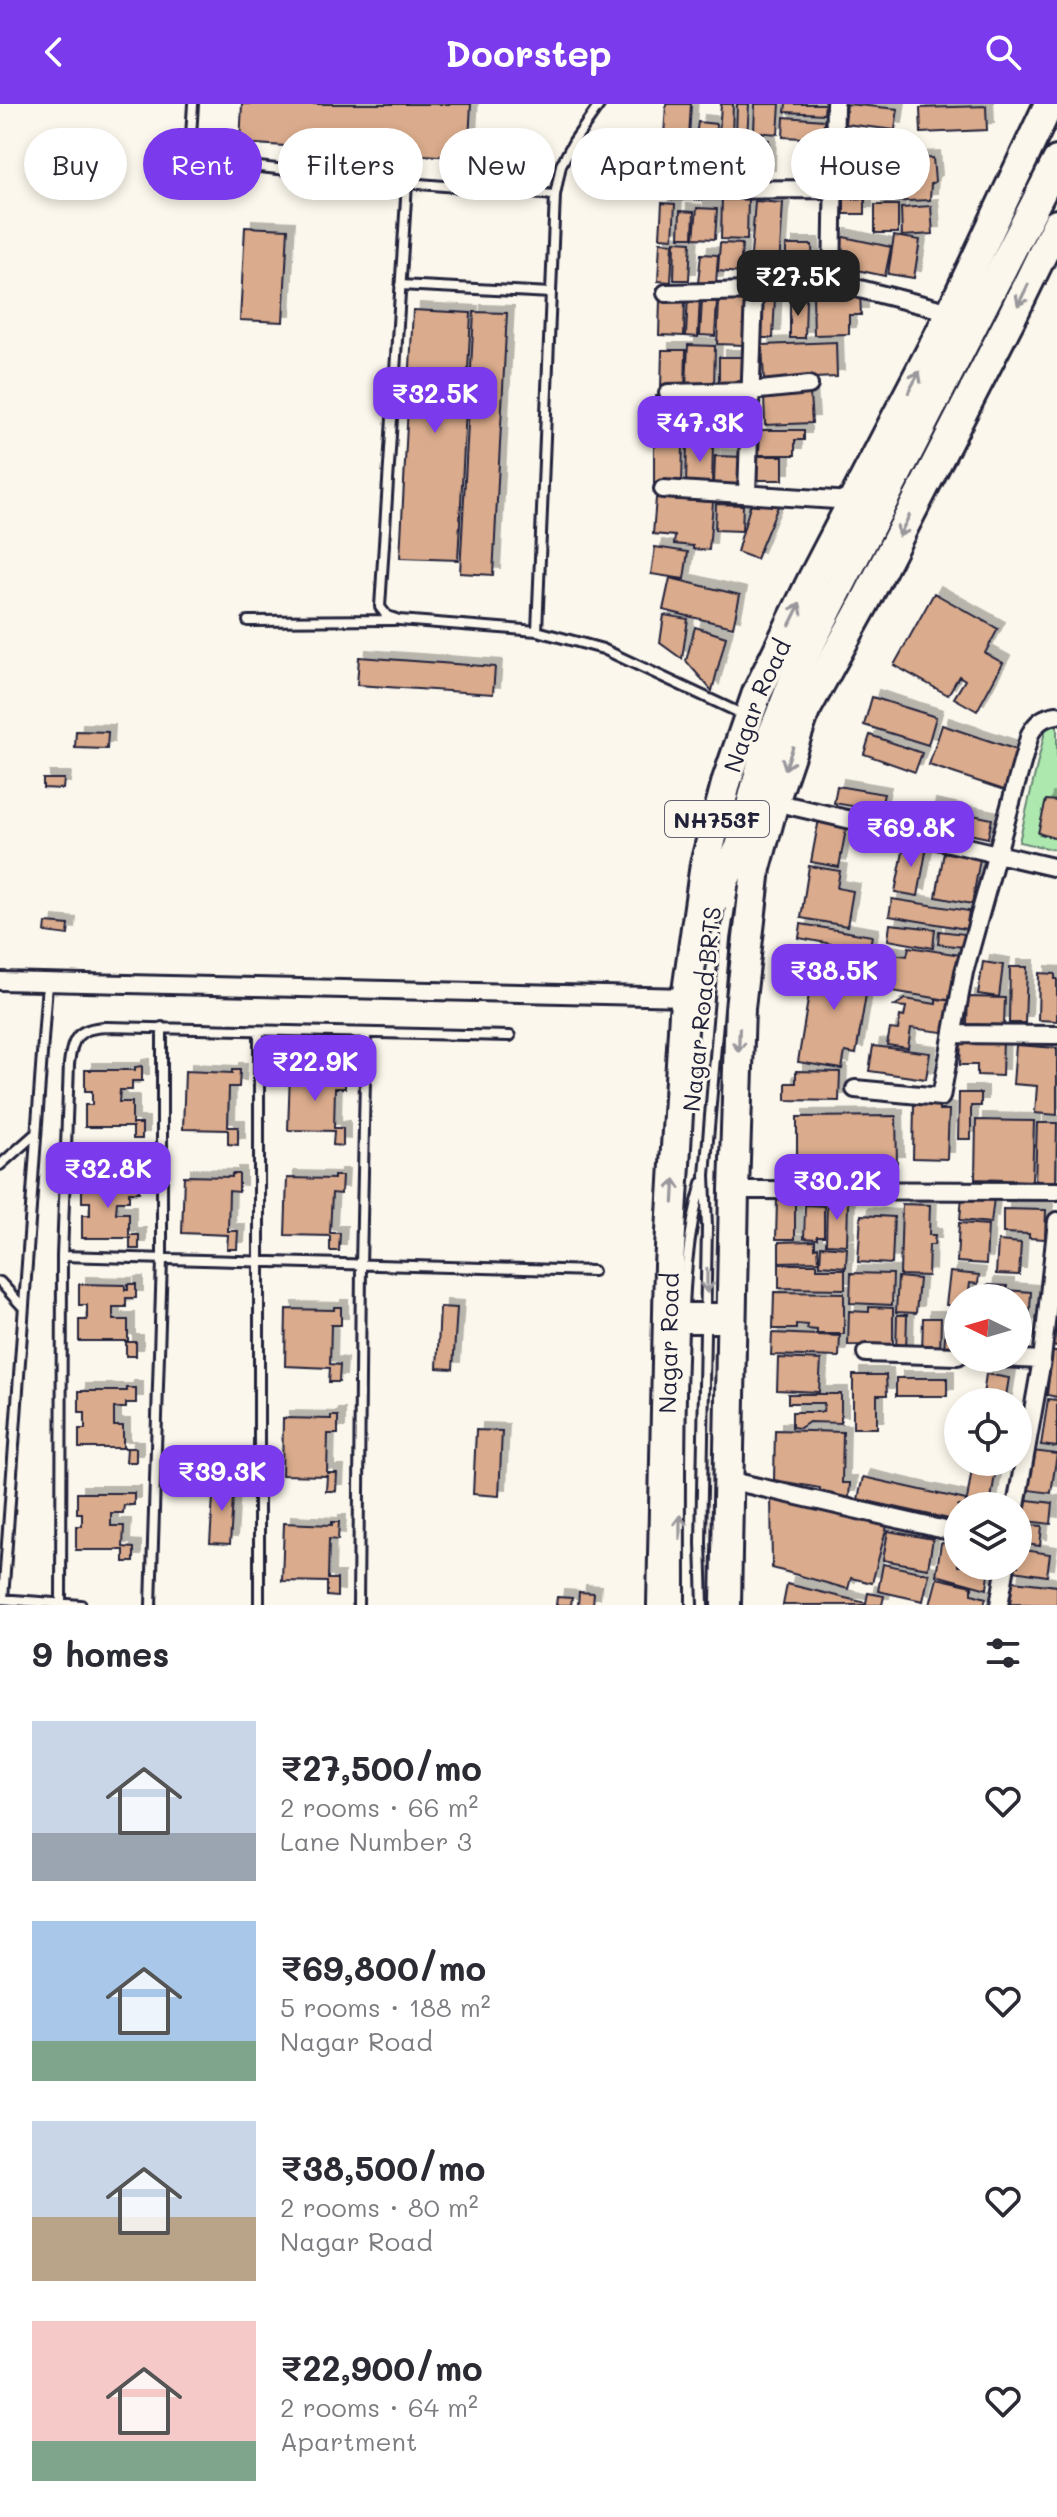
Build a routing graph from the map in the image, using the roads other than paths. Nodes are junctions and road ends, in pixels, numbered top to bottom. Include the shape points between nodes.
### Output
1 (193, 104) edge
2 (600, 104) edge
3 (835, 104) edge
4 (1049, 104) edge
5 (834, 128) edge
6 (1057, 161) edge
7 (278, 169) edge
8 (555, 195) edge
9 (406, 200) edge
10 (555, 200) edge
11 (832, 200) edge
12 (1057, 224) edge
13 (832, 282) junction
14 (400, 285) junction
15 (754, 291) junction
16 (551, 293) junction
17 (666, 293) dead end
18 (951, 312) junction
19 (809, 385) dead end
20 (750, 391) junction
21 (668, 393) dead end
22 (663, 489) dead end
23 (747, 494) junction
24 (852, 501) junction
25 (399, 620) junction
26 (248, 621) dead end
27 (537, 631) junction
28 (1057, 715) edge
29 (749, 717) junction
30 (774, 802) junction
31 (740, 847) junction
32 (996, 856) junction
33 (1057, 868) edge
34 (696, 929) junction
35 (0, 981) edge
36 (47, 984) junction
37 (687, 997) junction
38 (162, 1027) junction
39 (259, 1031) junction
40 (366, 1033) junction
41 (953, 1034) junction
42 (1057, 1035) edge
43 (510, 1036) dead end
44 (855, 1089) dead end
45 (34, 1135) junction
46 (0, 1165) edge
47 (705, 1175) junction
48 (734, 1190) junction
49 (1057, 1191) edge
50 (1057, 1221) edge
51 (62, 1256) junction
52 (162, 1260) junction
53 (260, 1263) junction
54 (361, 1266) junction
55 (593, 1271) dead end
56 (0, 1282) edge
57 (23, 1307) junction
58 (697, 1318) junction
59 (866, 1353) dead end
60 (944, 1356) edge
61 (1032, 1360) edge
62 (1042, 1360) junction
63 (728, 1480) junction
64 (1018, 1492) edge
65 (944, 1530) edge
66 (1003, 1580) edge
67 (2, 1599) edge
68 (40, 1604) edge
69 (61, 1604) edge
70 (81, 1605) edge
71 (151, 1605) edge
72 (259, 1605) edge
73 (358, 1605) edge
74 (662, 1605) edge
75 (680, 1605) edge
76 (703, 1605) edge
77 (726, 1605) edge
78 (999, 1605) edge

1 - 7 lane via 190,152 203,161
2 - 8 lane via 561,165
3 - 5 street
4 - 18 highway, Nagar Road / NH753F
6 - 31 highway via 802,660 764,756
9 - 14 lane
10 - 16 lane
11 - 13 street
12 -> 30 highway, Nagar Road / NH753F via 805,711
13 - 15 street
13 - 18 street
14 - 16 lane
14 - 25 lane via 380,607
15 - 17 street
15 - 20 street
16 - 27 lane
24 -> 18 highway, Nagar Road / NH753F
19 - 20 street
20 - 21 street
20 - 23 street
22 - 23 street
23 - 24 street
29 -> 24 highway, Nagar Road / NH753F
25 - 26 lane
25 - 27 lane
27 - 29 lane via 603,649
28 - 32 street via 1037,723 1030,734
29 - 34 highway, Nagar Road / NH753F via 705,864
30 - 32 street
30 -> 48 highway, Nagar Road / NH753F via 756,868 740,1008
31 - 34 highway
31 - 47 lane, Nagar Road BRTS via 725,939
32 - 33 street
32 - 41 street
34 - 37 highway, Nagar Road / NH753F
35 - 36 street
36 - 37 street
36 - 45 lane
58 -> 37 highway, Nagar Road / NH753F via 669,1265
38 - 39 lane
38 - 51 lane via 89,1028 71,1047
38 - 52 lane
39 - 40 lane
39 - 53 lane
40 - 43 lane
40 - 54 lane
41 - 42 street
41 - 44 street via 941,1097
45 - 46 lane
45 - 57 lane
47 -> 58 lane, Nagar Road BRTS via 707,1227
47 - 58 lane, Nagar Road BRTS via 693,1213 685,1283
48 - 49 street
48 - 58 highway, Nagar Road / NH753F
50 - 62 street
51 - 52 lane
51 - 69 lane
52 - 53 lane
52 - 71 lane
53 - 54 lane
53 - 72 lane
54 - 55 lane
54 - 73 lane
56 - 57 lane
57 - 67 lane
58 - 63 highway, Nagar Road / NH753F
58 - 74 highway, Nagar Road / NH753F
75 -> 58 lane, Nagar Road BRTS via 679,1435
58 - 76 lane, Nagar Road BRTS
59 - 60 street
61 - 62 street
62 - 64 street
63 - 65 street
63 - 77 highway, Nagar Road / NH753F
66 - 78 street
67 - 68 lane
68 - 69 lane
69 - 70 lane

